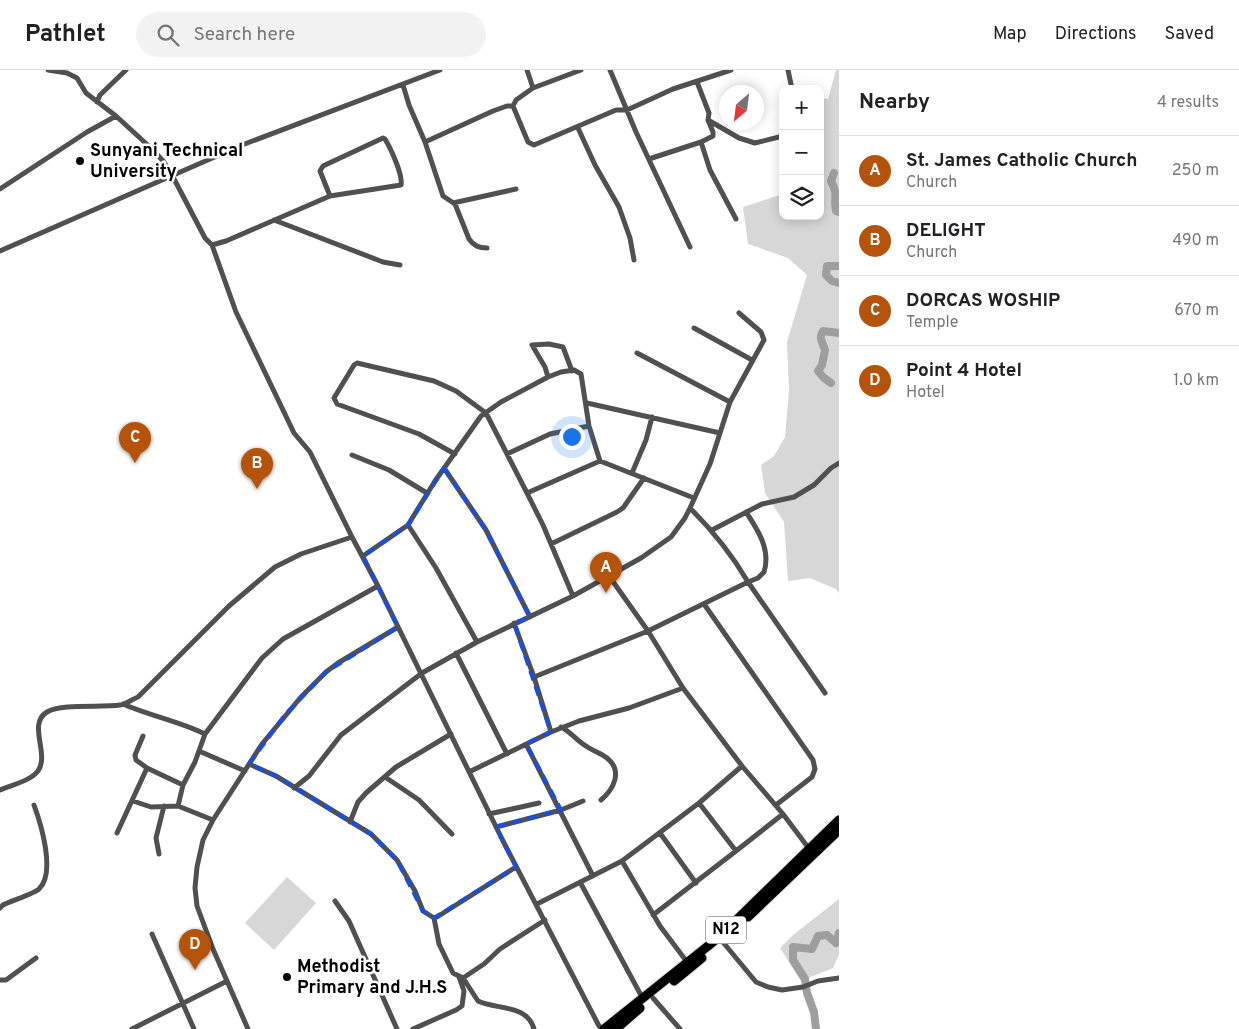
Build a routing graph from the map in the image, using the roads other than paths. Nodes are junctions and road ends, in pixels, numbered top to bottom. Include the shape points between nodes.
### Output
1 (48, 70) edge
2 (126, 70) edge
3 (440, 70) edge
4 (527, 70) edge
5 (580, 70) edge
6 (610, 70) edge
7 (731, 70) edge
8 (788, 70) edge
9 (697, 82) junction
10 (403, 85) junction
11 (791, 85) edge
12 (533, 88) junction
13 (97, 102) junction
14 (514, 106) junction
15 (627, 110) junction
16 (116, 116) junction
17 (708, 120) junction
18 (578, 128) junction
19 (779, 137) edge
20 (425, 142) junction
21 (701, 142) junction
22 (649, 159) junction
23 (173, 177) junction
24 (0, 189) edge
25 (516, 189) dead end
26 (330, 196) junction
27 (454, 202) junction
28 (736, 219) dead end
29 (274, 220) junction
30 (212, 244) junction
31 (690, 247) dead end
32 (487, 248) dead end
33 (0, 251) edge
34 (634, 260) dead end
35 (400, 265) dead end
36 (739, 314) dead end
37 (694, 328) dead end
38 (637, 353) dead end
39 (752, 360) junction
40 (572, 371) junction
41 (548, 377) junction
42 (730, 402) junction
43 (587, 404) junction
44 (486, 413) junction
45 (652, 417) junction
46 (589, 426) junction
47 (720, 433) junction
48 (454, 454) junction
49 (507, 454) junction
50 (352, 455) dead end
51 (600, 461) junction
52 (839, 463) edge
53 (444, 468) junction
54 (632, 472) junction
55 (644, 478) junction
56 (427, 493) junction
57 (527, 493) junction
58 (694, 498) junction
59 (690, 508) junction
60 (746, 512) junction
61 (408, 525) junction
62 (712, 530) junction
63 (352, 537) junction
64 (551, 544) junction
65 (363, 556) junction
66 (609, 576) junction
67 (748, 582) junction
68 (378, 586) junction
69 (573, 596) junction
70 (704, 604) junction
71 (530, 616) junction
72 (514, 623) junction
73 (398, 627) junction
74 (648, 631) junction
75 (477, 642) junction
76 (456, 654) junction
77 (422, 674) junction
78 (534, 677) junction
79 (683, 688) junction
80 (825, 693) dead end
81 (123, 704) junction
82 (561, 727) junction
83 (550, 732) junction
84 (205, 734) junction
85 (451, 734) junction
86 (143, 736) dead end
87 (526, 744) junction
88 (200, 750) junction
89 (507, 754) junction
90 (249, 764) junction
91 (742, 766) junction
92 (147, 768) junction
93 (245, 770) junction
94 (469, 772) junction
95 (384, 777) junction
96 (183, 785) junction
97 (294, 788) junction
98 (0, 790) edge
99 (601, 800) dead end
100 (133, 801) junction
101 (583, 801) dead end
102 (538, 803) dead end
103 (699, 803) junction
104 (34, 805) dead end
105 (164, 806) junction
106 (178, 806) junction
107 (776, 806) junction
108 (561, 810) junction
109 (490, 814) junction
110 (783, 814) junction
111 (213, 820) junction
112 (839, 820) edge
113 (350, 822) junction
114 (496, 827) junction
115 (839, 830) edge
116 (117, 833) dead end
117 (660, 833) junction
118 (452, 834) dead end
119 (736, 852) junction
120 (811, 852) junction
121 (159, 854) dead end
122 (622, 861) junction
123 (516, 868) junction
124 (593, 876) junction
125 (580, 882) junction
126 (696, 883) junction
127 (335, 902) dead end
128 (536, 904) junction
129 (1, 905) edge
130 (653, 915) junction
131 (434, 918) junction
132 (544, 920) junction
133 (152, 934) dead end
134 (722, 941) junction
135 (36, 958) dead end
136 (687, 962) junction
137 (461, 977) junction
138 (839, 978) edge
139 (0, 980) edge
140 (227, 981) junction
141 (653, 998) junction
142 (643, 999) junction
143 (183, 1005) junction
144 (132, 1029) edge
145 (194, 1029) edge
146 (248, 1029) edge
147 (397, 1029) edge
148 (413, 1029) edge
149 (534, 1029) edge
150 (604, 1029) edge
151 (616, 1029) edge
152 (680, 1029) edge

1 - 13 street via 74,76
2 - 13 street
3 - 10 street
4 - 12 street
5 - 12 street
6 - 15 street
7 - 9 street
8 - 11 street
9 - 15 street
9 - 17 street via 709,113
10 - 20 street
10 - 23 street via 242,145
12 - 14 street via 516,100
13 - 16 street
14 - 18 street via 531,145
14 - 20 street via 493,111
15 - 18 street via 616,110
15 - 22 street
16 - 23 street via 152,149
16 - 24 street
17 - 19 street via 739,138 755,143
17 - 21 street via 713,135
18 - 34 street via 619,206
20 - 27 street via 443,196
21 - 22 street
21 - 28 street via 710,170
22 - 31 street
23 - 30 street via 205,238
23 - 33 street
25 - 27 street
26 - 26 street via 401,185 399,171 383,138 323,166 320,171
26 - 29 street
27 - 32 street via 469,239 477,246
29 - 30 street
29 - 35 street via 383,262
30 - 63 street via 240,320 294,433 310,452
36 - 39 street via 761,332 764,340
37 - 39 street
38 - 42 street
39 - 42 street
40 - 41 street
40 - 41 street via 563,347 532,345
40 - 43 street via 581,374
41 - 44 street
42 - 47 street
43 - 45 street
43 - 46 street
44 - 48 street
44 - 48 street via 440,383 357,363 354,365 334,398 337,404 419,434
44 - 49 street
45 - 47 street
45 - 54 street
46 - 49 street via 550,434
46 - 51 street
47 - 58 street
48 - 53 street
49 - 57 street
50 - 56 street via 389,470
51 - 54 street
51 - 57 street
52 - 60 street via 814,486 794,497 762,504
53 - 56 street
53 - 71 street via 486,530
54 - 55 street
55 - 58 street
55 - 64 street via 617,512
56 - 61 street
57 - 64 street
58 - 59 street
59 - 62 street
59 - 66 street via 658,548
60 - 62 street
60 - 67 street via 758,530 765,558 764,572
61 - 65 street
61 - 75 street
62 - 67 street
63 - 65 street
63 - 81 street via 301,554 275,567 229,606 148,688
64 - 69 street
65 - 68 street
66 - 69 street
66 - 74 street
67 - 70 street
67 - 80 street
68 - 73 street
68 - 84 street via 283,639 270,650
69 - 71 street
70 - 74 street
70 - 107 street via 813,760 815,769 812,777
71 - 72 street
72 - 75 street
72 - 78 street
73 - 77 street
73 - 90 street via 326,672 285,715
74 - 78 street
74 - 79 street
75 - 76 street
76 - 77 street
76 - 89 street
77 - 85 street
77 - 97 street via 340,735 309,776
78 - 83 street
79 - 82 street via 629,708
79 - 91 street
81 - 84 street
81 - 98 street via 48,712 38,724 40,766 37,771
82 - 83 street
82 - 99 street via 606,757 616,770 614,786
83 - 87 street
84 - 88 street
85 - 94 street
85 - 95 street
86 - 92 street via 135,758
87 - 89 street
87 - 108 street
88 - 93 street
88 - 96 street
89 - 94 street
90 - 93 street
90 - 97 street
91 - 103 street
91 - 107 street
92 - 96 street
92 - 100 street
93 - 111 street
94 - 109 street
95 - 113 street via 361,798
95 - 118 street via 419,800
96 - 106 street
97 - 113 street
100 - 105 street via 151,807
100 - 116 street
101 - 108 street
102 - 109 street
103 - 117 street
103 - 119 street
104 - 129 street via 46,849 44,878 36,891
105 - 106 street
105 - 121 street via 156,838
106 - 111 street
107 - 110 street
108 - 114 street
108 - 124 street
109 - 114 street
110 - 119 street
110 - 120 street
111 - 140 street via 205,834 197,867 196,899
112 - 120 highway, N12
113 - 131 street via 371,834 397,860 416,891 423,911
114 - 123 street
115 - 120 highway, N12
117 - 122 street
117 - 126 street
119 - 126 street
120 - 134 highway, N12
120 - 136 highway, N12 via 718,938
122 - 124 street
122 - 130 street
123 - 128 street
123 - 131 street
124 - 125 street
125 - 128 street
125 - 142 street
126 - 130 street
127 - 147 street via 349,921
128 - 132 street
130 - 136 street
131 - 137 street via 442,950 453,973
132 - 137 street
132 - 150 street via 599,1026
133 - 143 street
134 - 138 street via 756,982 768,988 782,990
134 - 141 highway, N12
135 - 139 street via 6,980
136 - 142 highway, N12
137 - 148 street via 464,991 462,1006
137 - 149 street via 478,1001 520,1012 527,1016
140 - 143 street
140 - 146 street
141 - 151 highway, N12
141 - 152 street
142 - 150 highway, N12
143 - 144 street
143 - 145 street

